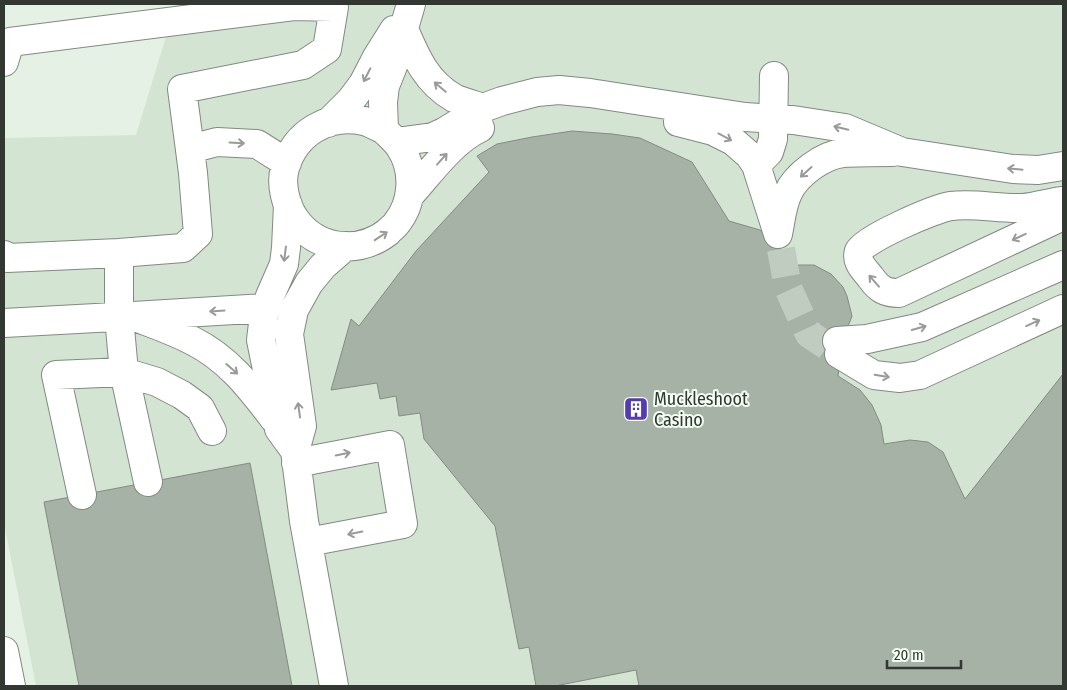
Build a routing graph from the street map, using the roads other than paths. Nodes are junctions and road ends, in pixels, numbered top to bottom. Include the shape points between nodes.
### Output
1 (411, 4) edge
2 (404, 30) junction
3 (4, 62) edge
4 (774, 76) dead end
5 (484, 108) junction
6 (774, 118) junction
7 (328, 122) junction
8 (390, 136) junction
9 (190, 149) junction
10 (902, 152) junction
11 (287, 163) junction
12 (756, 165) junction
13 (1059, 167) edge
14 (409, 196) junction
15 (288, 205) junction
16 (1062, 209) edge
17 (346, 246) junction
18 (119, 253) junction
19 (4, 255) edge
20 (1063, 265) edge
21 (266, 308) junction
22 (1063, 309) edge
23 (126, 317) junction
24 (4, 323) edge
25 (124, 372) junction
26 (278, 423) junction
27 (212, 431) dead end
28 (296, 457) junction
29 (148, 482) dead end
30 (82, 495) dead end
31 (308, 542) junction
32 (4, 651) edge
33 (11, 686) edge
34 (334, 686) edge

1 - 2 street
1 -> 7 street via 363,84
5 -> 2 street via 456,99 440,89 416,59
2 - 8 street via 385,86 383,102
3 - 9 street via 10,42 294,6 334,7 327,49 303,64 182,89
4 - 6 street
5 - 6 street via 537,92 559,90 746,117
5 - 8 street via 433,136
10 -> 6 street via 845,128
6 - 12 street via 769,152
7 - 8 street via 344,119 365,121
7 - 11 street via 306,134 292,150
8 - 14 street via 400,146 409,165 412,186
9 -> 11 street via 217,142 257,144
9 - 18 street via 198,234 184,248
10 -> 12 street via 840,153 805,171 789,191 784,204 779,242
13 -> 10 street via 1013,170
11 - 15 street via 284,191
14 -> 12 street via 450,150 473,132 501,119 543,107 564,105 690,124 713,131 734,141
13 - 16 street via 1057,190
17 -> 14 street via 360,246 379,238 396,225
15 - 17 street via 301,228 318,240
15 -> 21 street via 284,264
16 -> 16 street via 899,294 877,286 859,262 859,251 866,243 948,206 969,204
28 -> 17 street via 302,426 289,334 294,310 309,283
18 - 19 street via 7,258
18 - 23 street
20 - 22 street via 922,328 838,348 874,375 915,376
21 -> 23 street
21 - 26 street via 261,340
23 - 24 street
23 - 25 street
23 -> 26 street via 194,341 216,355 241,377
25 - 27 street via 157,382 182,395 200,408
25 - 29 street
25 - 30 street via 56,375
26 - 28 street
28 - 31 street
28 -> 31 street via 390,445 403,524
31 - 34 street
32 - 33 street

